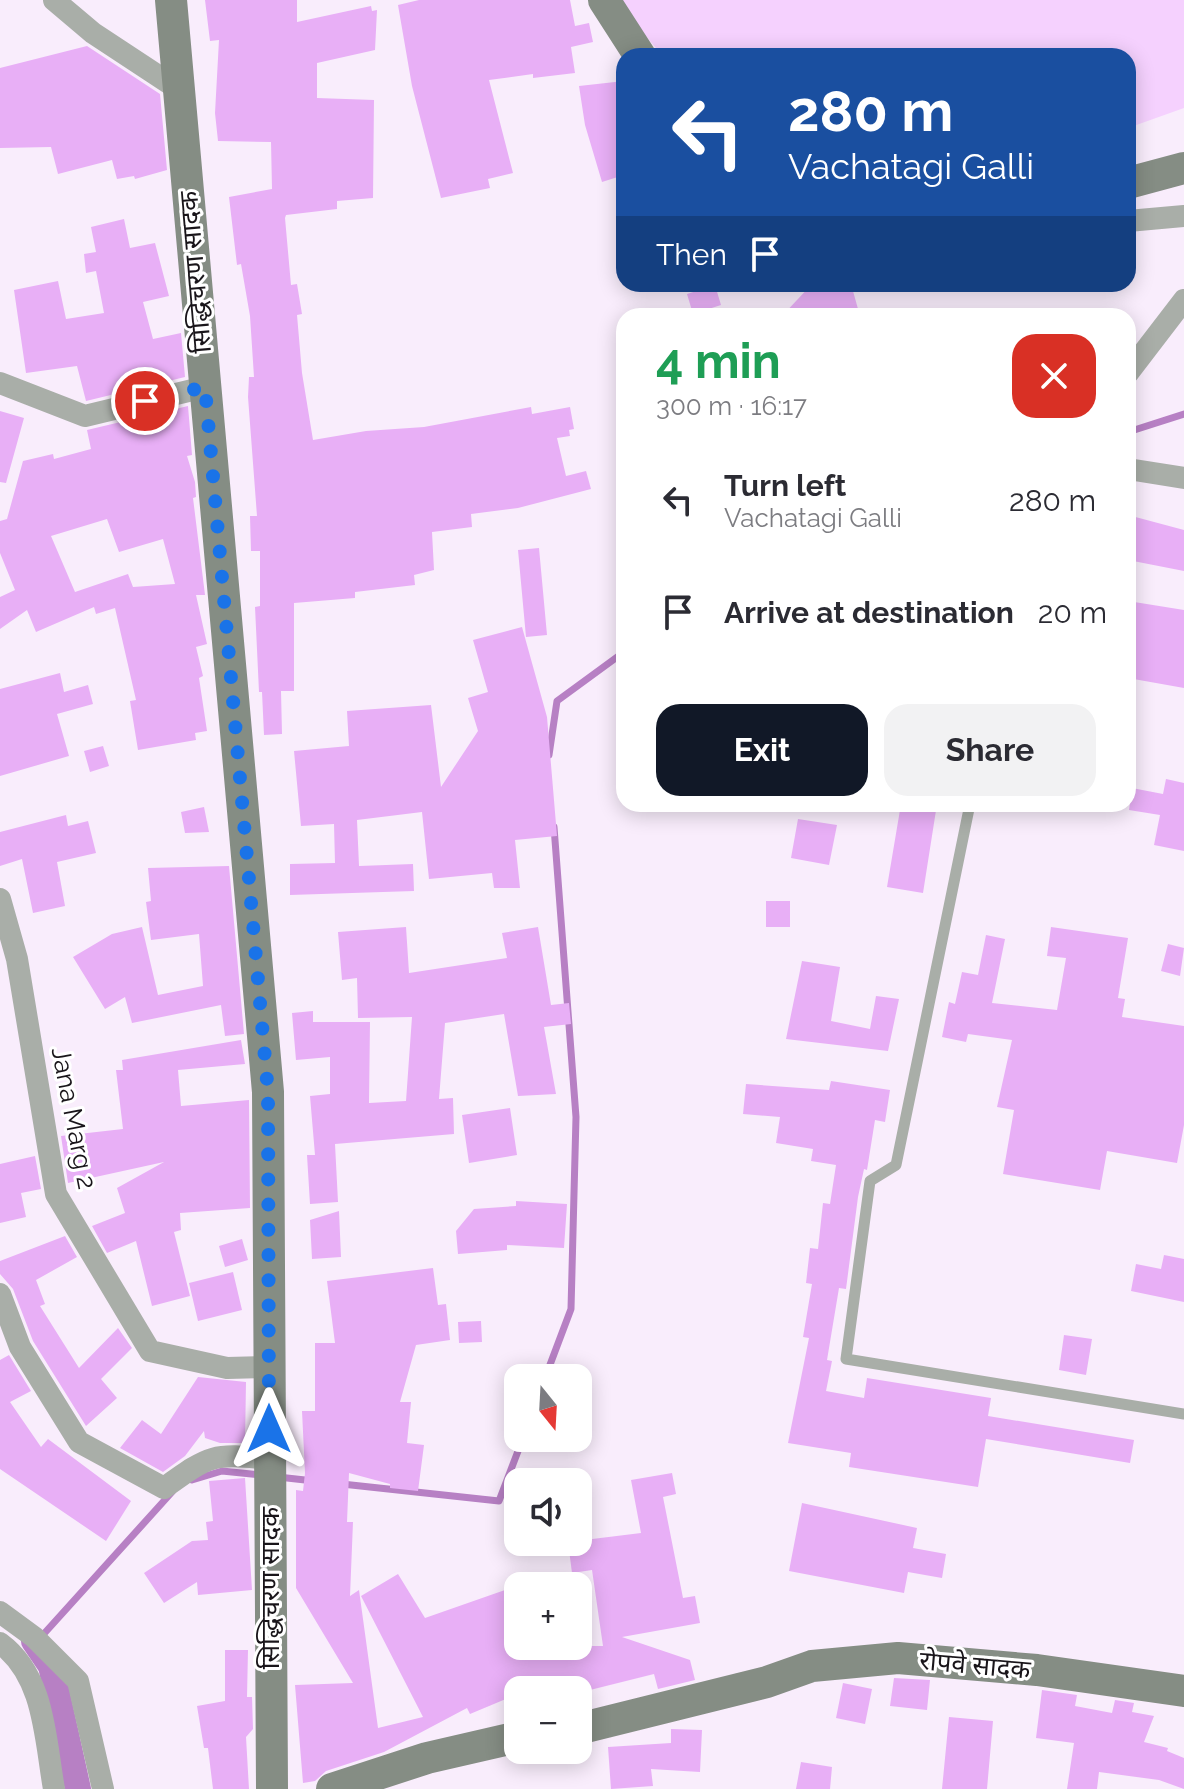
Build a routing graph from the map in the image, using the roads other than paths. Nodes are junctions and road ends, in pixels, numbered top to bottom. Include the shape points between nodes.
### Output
1 (54, 0) edge
2 (171, 0) edge
3 (604, 0) edge
4 (635, 48) edge
5 (178, 89) junction
6 (1184, 168) edge
7 (1136, 181) edge
8 (1184, 216) edge
9 (1136, 220) edge
10 (1184, 300) edge
11 (1136, 363) edge
12 (0, 383) edge
13 (205, 387) junction
14 (1136, 470) edge
15 (1184, 478) edge
16 (968, 812) edge
17 (0, 899) edge
18 (0, 1294) edge
19 (268, 1367) junction
20 (1184, 1414) edge
21 (269, 1459) junction
22 (0, 1612) edge
23 (0, 1643) edge
24 (1184, 1691) edge
25 (592, 1726) edge
26 (504, 1740) edge
27 (54, 1789) edge
28 (103, 1789) edge
29 (272, 1789) edge
30 (332, 1789) edge

1 - 5 street via 93,33
2 - 5 main road, सिद्धिचरण सादक
3 - 4 main road
5 - 13 main road, सिद्धिचरण सादक
6 - 7 main road
8 - 9 street
10 - 11 street
12 - 13 street via 85,416
13 - 19 main road, सिद्धिचरण सादक via 268,1092
14 - 15 street
16 - 20 lane via 896,1165 870,1181 846,1359
17 - 19 street, Jana Marg 2 via 17,959 56,1194 150,1351 227,1368
18 - 21 street via 20,1347 79,1442 164,1488 208,1457
19 - 21 main road, सिद्धिचरण सादक
21 - 29 main road, सिद्धिचरण सादक
22 - 28 street via 78,1681
23 - 27 street via 31,1680
24 - 25 main road, रोपवे सादक via 1037,1670 898,1658 812,1666
26 - 30 main road

